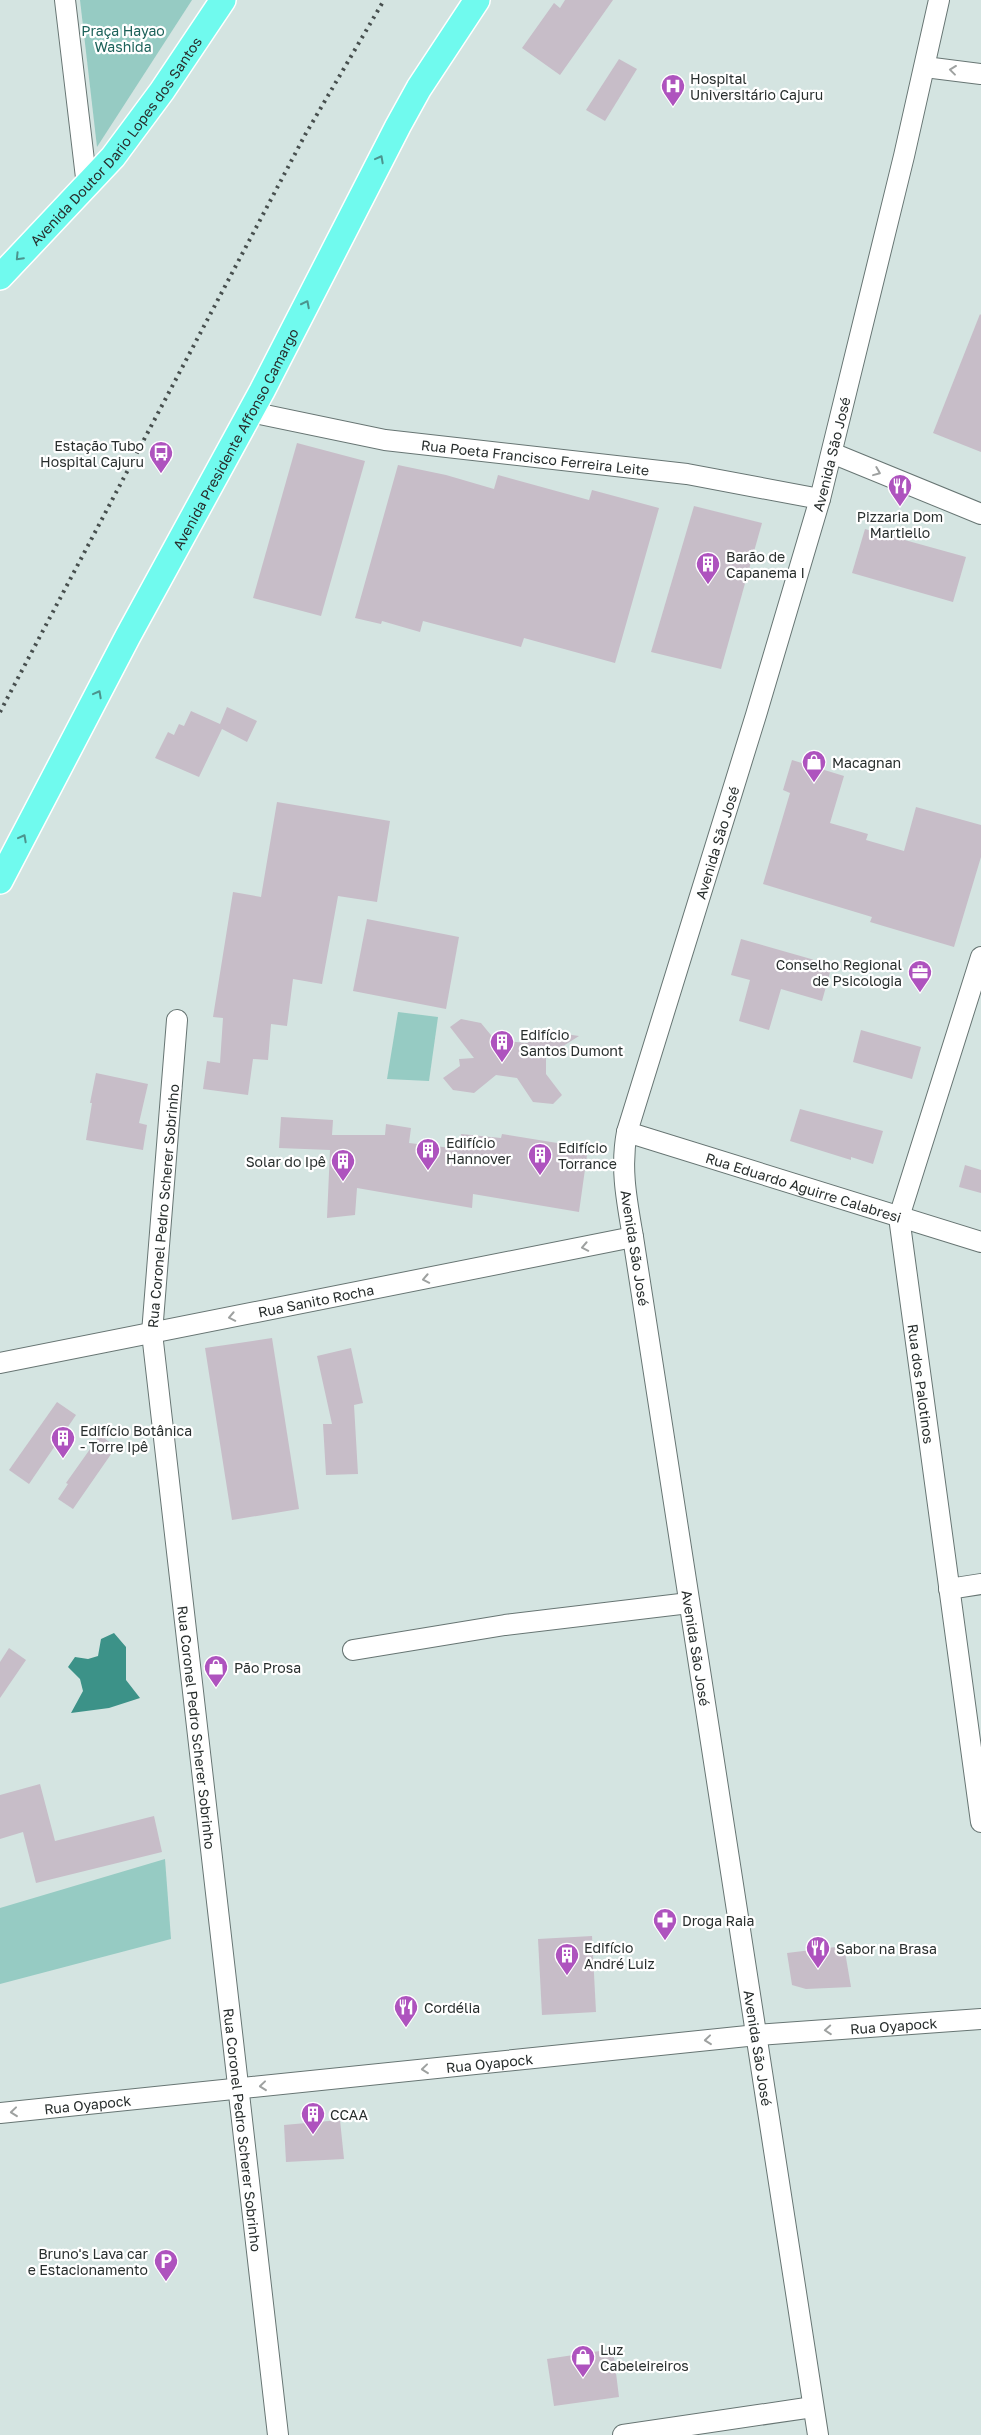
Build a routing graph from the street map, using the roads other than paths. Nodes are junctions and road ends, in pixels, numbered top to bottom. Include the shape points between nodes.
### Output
1 (65, 0) edge
2 (223, 0) edge
3 (476, 0) edge
4 (939, 0) edge
5 (925, 67) junction
6 (981, 74) edge
7 (88, 186) junction
8 (0, 277) edge
9 (250, 412) junction
10 (832, 453) junction
11 (820, 499) junction
12 (981, 514) edge
13 (0, 881) edge
14 (981, 957) edge
15 (177, 1020) dead end
16 (627, 1132) junction
17 (900, 1217) junction
18 (633, 1238) junction
19 (981, 1242) edge
20 (152, 1333) junction
21 (0, 1363) edge
22 (981, 1584) edge
23 (949, 1589) junction
24 (689, 1603) junction
25 (353, 1650) dead end
26 (981, 1822) edge
27 (981, 2019) edge
28 (756, 2035) junction
29 (238, 2089) junction
30 (0, 2114) edge
31 (813, 2407) junction
32 (278, 2435) edge
33 (623, 2435) edge
34 (818, 2435) edge

1 - 7 street
2 - 7 main road, Avenida Doutor Dario Lopes dos Santos via 137,126
9 -> 3 main road, Avenida Presidente Affonso Camargo via 398,126
4 - 5 street, Avenida São José
6 -> 5 street
5 - 10 street, Avenida São José
7 -> 8 main road, Avenida Doutor Dario Lopes dos Santos
9 - 11 street, Rua Poeta Francisco Ferreira Leite via 385,440 687,474
13 -> 9 main road, Avenida Presidente Affonso Camargo
10 - 11 street, Avenida São José
10 -> 12 street
11 - 16 street, Avenida São José
14 - 17 street, Rua dos Palotinos
15 - 20 street, Rua Coronel Pedro Scherer Sobrinho
16 - 17 street, Rua Eduardo Aguirre Calabresi
16 - 18 street, Avenida São José via 623,1166
17 - 19 street, Rua Eduardo Aguirre Calabresi
17 - 23 street, Rua dos Palotinos
18 -> 20 street, Rua Sanito Rocha
18 - 24 street, Avenida São José
20 - 21 street, Rua Sanito Rocha
20 - 29 street, Rua Coronel Pedro Scherer Sobrinho
22 - 23 street
23 - 26 street, Rua dos Palotinos
24 - 25 street via 505,1624
24 - 28 street, Avenida São José
27 -> 28 street, Rua Oyapock
28 -> 29 street, Rua Oyapock
28 - 31 street, Avenida São José
29 -> 30 street, Rua Oyapock
29 - 32 street, Rua Coronel Pedro Scherer Sobrinho
31 - 33 street
31 - 34 street, Avenida São José

